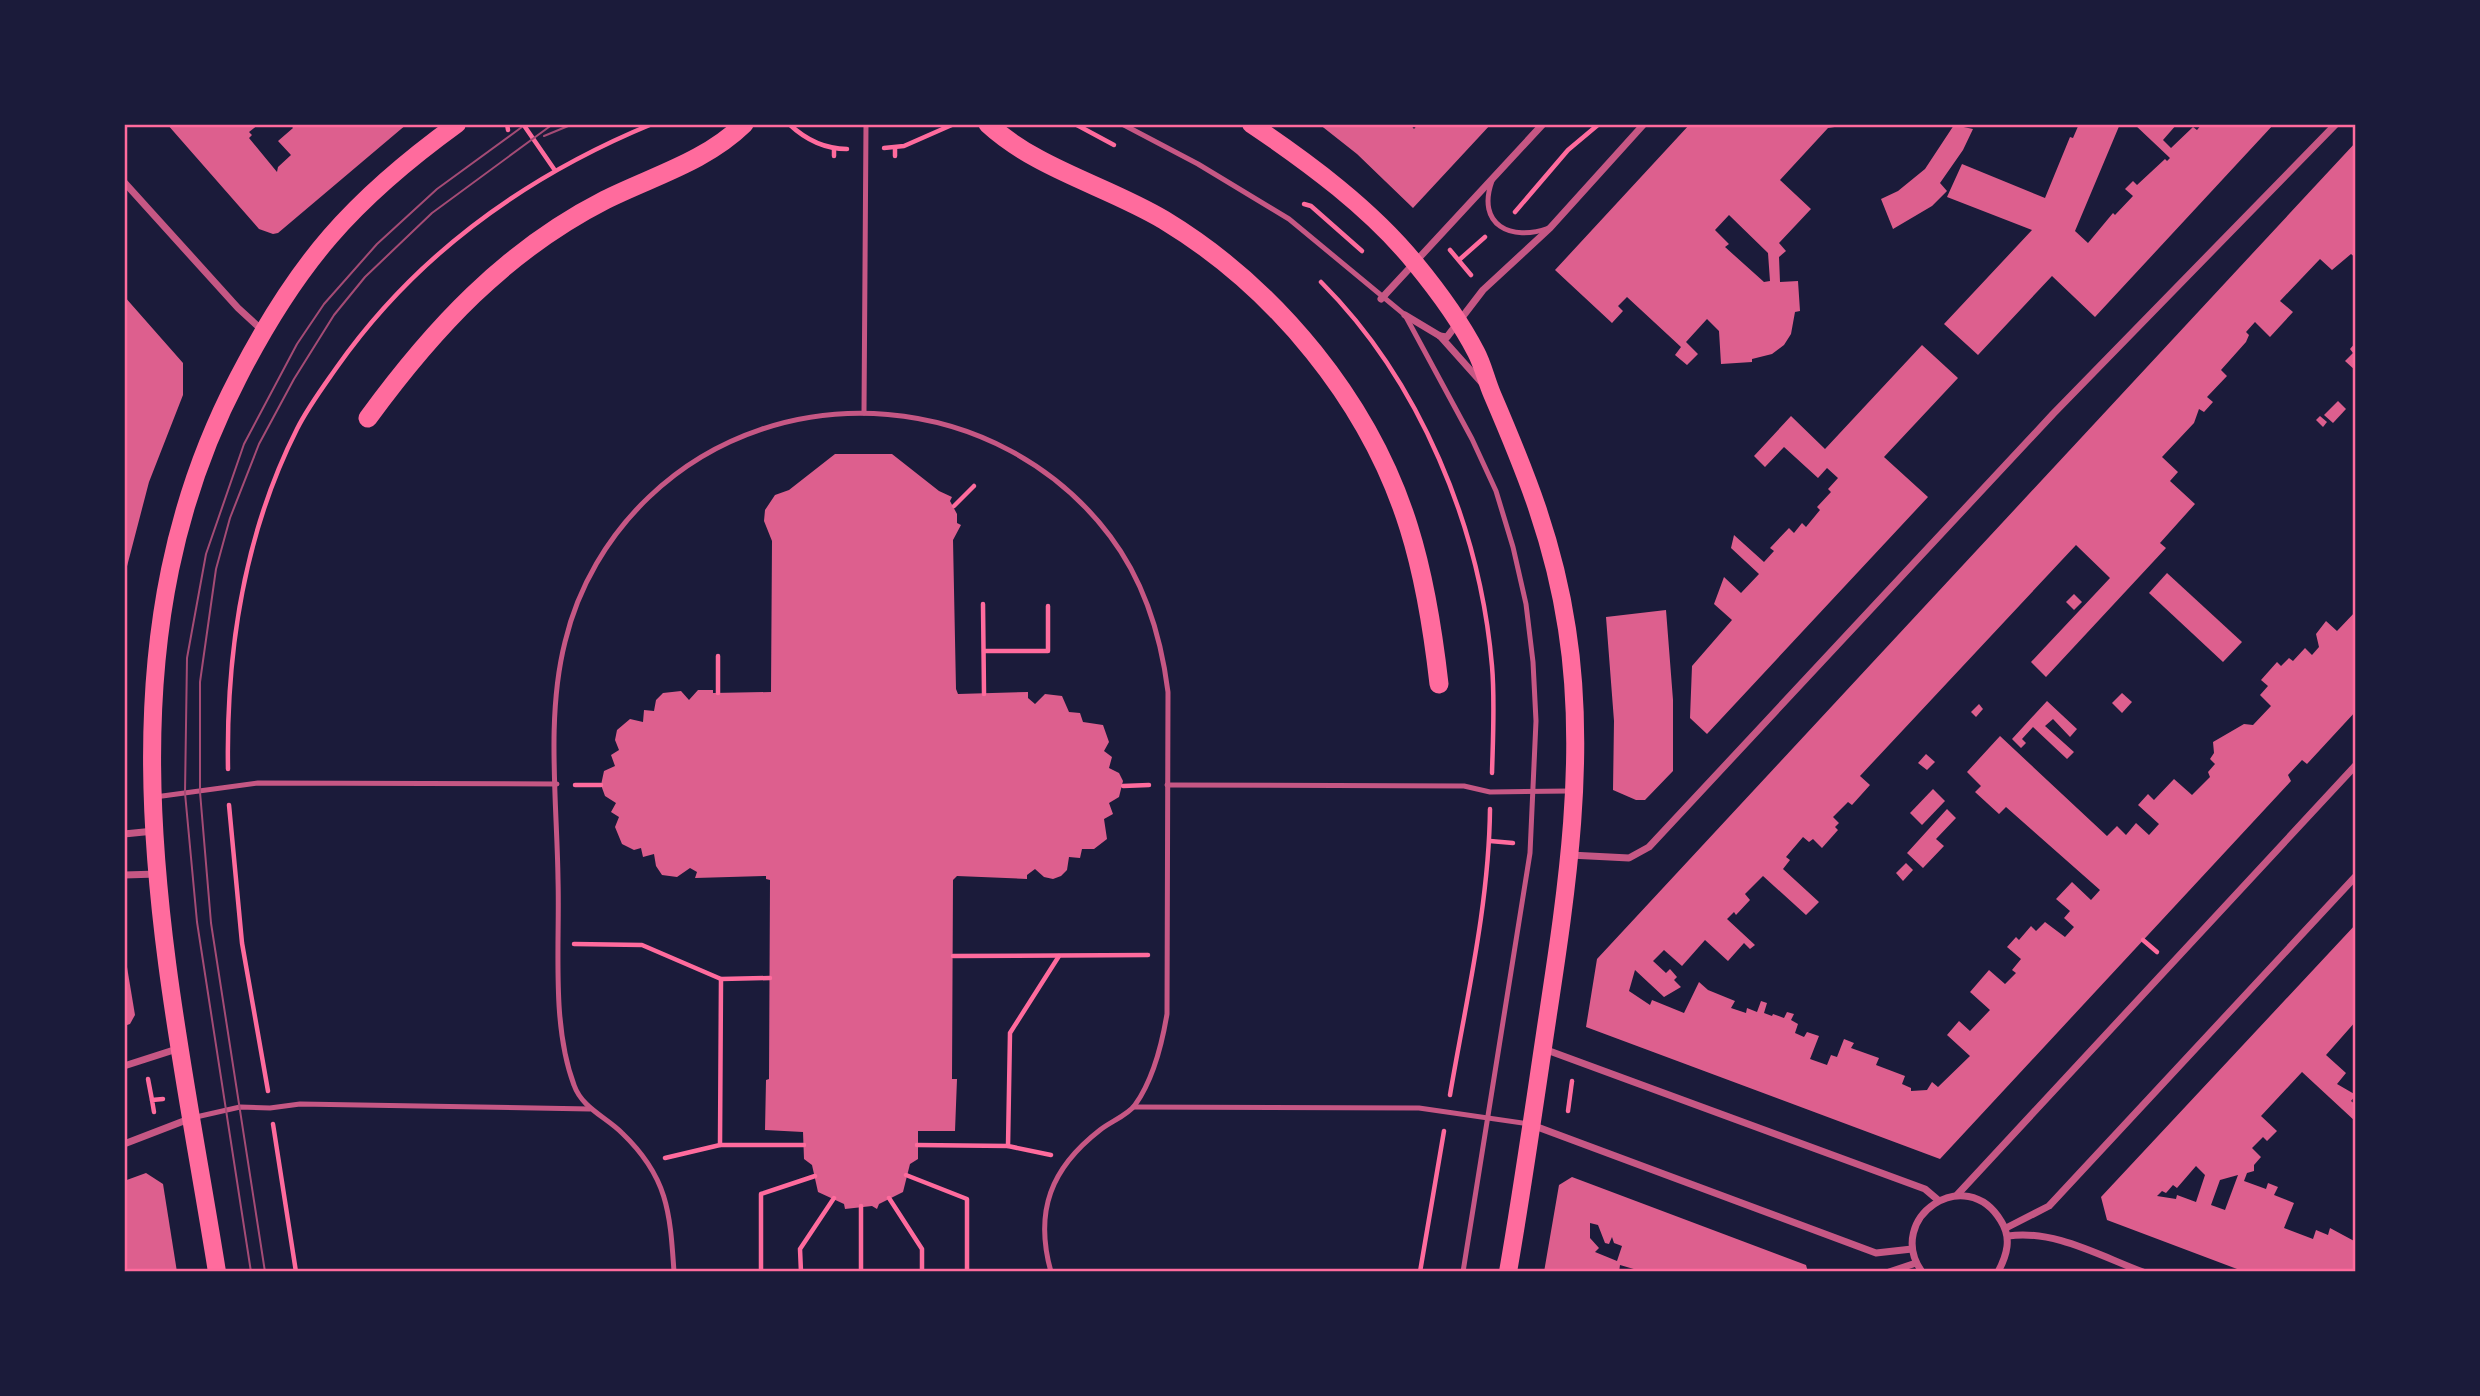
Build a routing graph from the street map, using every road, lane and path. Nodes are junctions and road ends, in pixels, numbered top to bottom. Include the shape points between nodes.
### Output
1 (457, 124) edge
2 (523, 124) edge
3 (652, 124) edge
4 (744, 124) edge
5 (866, 124) edge
6 (988, 124) edge
7 (1122, 124) edge
8 (1251, 124) edge
9 (1543, 124) edge
10 (1599, 124) edge
11 (1644, 124) edge
12 (2336, 124) edge
13 (895, 148) dead end
14 (834, 149) dead end
15 (834, 156) dead end
16 (895, 156) dead end
17 (554, 169) junction
18 (1493, 178) junction
19 (124, 182) edge
20 (1304, 204) dead end
21 (1507, 219) dead end
22 (1550, 228) junction
23 (1492, 232) dead end
24 (1447, 246) dead end
25 (1365, 254) dead end
26 (1458, 260) junction
27 (1414, 261) junction
28 (1472, 276) dead end
29 (1321, 282) dead end
30 (1381, 299) junction
31 (1405, 315) junction
32 (1459, 323) junction
33 (262, 330) junction
34 (1440, 336) junction
35 (1493, 395) junction
36 (864, 412) junction
37 (368, 418) dead end
38 (974, 486) dead end
39 (954, 506) dead end
40 (984, 604) dead end
41 (1048, 606) dead end
42 (984, 651) junction
43 (718, 656) dead end
44 (1440, 684) dead end
45 (718, 693) dead end
46 (984, 694) dead end
47 (2356, 765) edge
48 (557, 784) junction
49 (601, 785) dead end
50 (1167, 785) junction
51 (1123, 786) dead end
52 (228, 787) junction
53 (1533, 791) junction
54 (1490, 792) junction
55 (1573, 792) junction
56 (152, 797) junction
57 (154, 831) junction
58 (124, 834) edge
59 (1569, 855) junction
60 (158, 874) junction
61 (124, 875) edge
62 (2356, 876) edge
63 (559, 944) junction
64 (1167, 955) junction
65 (953, 956) dead end
66 (1059, 956) junction
67 (770, 978) dead end
68 (721, 979) junction
69 (180, 1048) junction
70 (1543, 1049) junction
71 (124, 1066) edge
72 (147, 1071) dead end
73 (1574, 1074) dead end
74 (169, 1098) dead end
75 (152, 1100) junction
76 (1135, 1107) junction
77 (270, 1108) junction
78 (590, 1109) junction
79 (1568, 1111) dead end
80 (1448, 1112) junction
81 (1490, 1117) junction
82 (192, 1118) junction
83 (155, 1119) dead end
84 (1532, 1124) junction
85 (124, 1144) edge
86 (720, 1145) junction
87 (804, 1145) dead end
88 (918, 1145) dead end
89 (1009, 1146) junction
90 (1068, 1159) junction
91 (649, 1162) junction
92 (906, 1175) dead end
93 (816, 1176) dead end
94 (1957, 1195) junction
95 (834, 1198) dead end
96 (889, 1198) dead end
97 (1938, 1200) junction
98 (861, 1206) dead end
99 (2006, 1228) junction
100 (2008, 1237) junction
101 (1912, 1249) junction
102 (1916, 1263) junction
103 (217, 1272) edge
104 (296, 1272) edge
105 (674, 1272) edge
106 (761, 1272) edge
107 (800, 1272) edge
108 (861, 1272) edge
109 (922, 1272) edge
110 (967, 1272) edge
111 (1051, 1272) edge
112 (1420, 1272) edge
113 (1463, 1272) edge
114 (1508, 1272) edge
115 (1889, 1272) edge
116 (1922, 1272) edge
117 (1998, 1272) edge
118 (2143, 1272) edge

1 - 33 main road via 388,177 342,221
2 - 17 path
3 - 17 path
4 - 37 highway via 704,155 558,226 514,258 435,331
5 - 36 lane
6 - 44 highway via 1028,154 1138,205 1184,233 1267,300 1304,340 1364,428 1389,476 1423,577
7 - 30 lane via 1289,219
8 - 27 main road via 1353,202
9 - 18 street
10 - 21 path via 1568,150
11 - 22 street
12 - 59 street via 2053,414 1648,847 1629,858
13 - 16 path
14 - 15 path
17 - 52 path via 464,232 391,300 362,332 298,426 274,480 242,590 227,701
18 - 22 lane via 1487,194 1490,212 1499,226 1530,235
18 - 27 street
19 - 33 street
20 - 25 path
22 - 32 street via 1483,290
23 - 26 path
24 - 26 path
26 - 28 path
27 - 30 street
27 - 32 main road
29 - 54 path via 1412,405 1457,505 1474,558 1492,666
30 - 31 lane
31 - 34 street
31 - 53 lane via 1472,439 1496,491 1513,547 1533,663
32 - 34 street via 1447,337
32 - 35 main road via 1478,355
33 - 56 main road via 221,410 178,527 156,650
34 - 35 street
35 - 55 main road via 1535,494 1557,572 1573,696
36 - 48 lane via 804,417 729,442 662,485 615,534 583,590 565,639 557,692
36 - 50 lane via 920,417 996,442 1041,469 1099,523 1142,590 1159,640 1168,692
38 - 39 path
40 - 42 path
41 - 42 path via 1048,651
42 - 46 path
43 - 45 path
47 - 94 street
48 - 49 path
48 - 52 lane via 258,783
48 - 63 lane
50 - 51 path
50 - 54 lane via 1464,786
50 - 64 lane
52 - 56 lane
52 - 77 path via 242,943
53 - 54 lane
53 - 55 lane
53 - 81 lane via 1529,866
54 - 80 path via 1490,841
55 - 59 main road
56 - 57 main road
57 - 58 street
57 - 60 main road
59 - 70 main road
60 - 61 street
60 - 69 main road
62 - 99 street via 2049,1206
63 - 68 path via 642,945
63 - 78 lane via 561,1033 575,1088
64 - 66 path
64 - 76 lane via 1162,1041
65 - 66 path
66 - 89 path via 1010,1033
67 - 68 path
68 - 86 path
69 - 71 street
69 - 82 main road
70 - 84 main road
70 - 97 street via 1924,1189
72 - 75 path
73 - 79 path
74 - 75 path
75 - 83 path
76 - 80 lane via 1419,1108
76 - 90 lane
77 - 78 lane via 300,1104
77 - 82 lane via 240,1107
77 - 104 path
78 - 91 lane via 620,1131
80 - 81 lane
80 - 112 path
81 - 84 lane
81 - 113 lane
82 - 85 street
82 - 103 main road
84 - 101 street via 1877,1253
84 - 114 main road
86 - 87 path
86 - 91 path
88 - 89 path
89 - 90 path
90 - 111 lane via 1056,1178 1044,1217
91 - 105 lane via 670,1211
92 - 110 path via 967,1199
93 - 106 path via 761,1194
94 - 97 street
94 - 99 street via 1978,1199 1995,1210
95 - 107 path via 800,1249
96 - 109 path via 922,1249
97 - 101 street via 1923,1212 1914,1229
98 - 108 path
99 - 100 street
100 - 117 street via 2006,1257
100 - 118 street via 2028,1233 2054,1239
101 - 102 street
102 - 115 street
102 - 116 street

